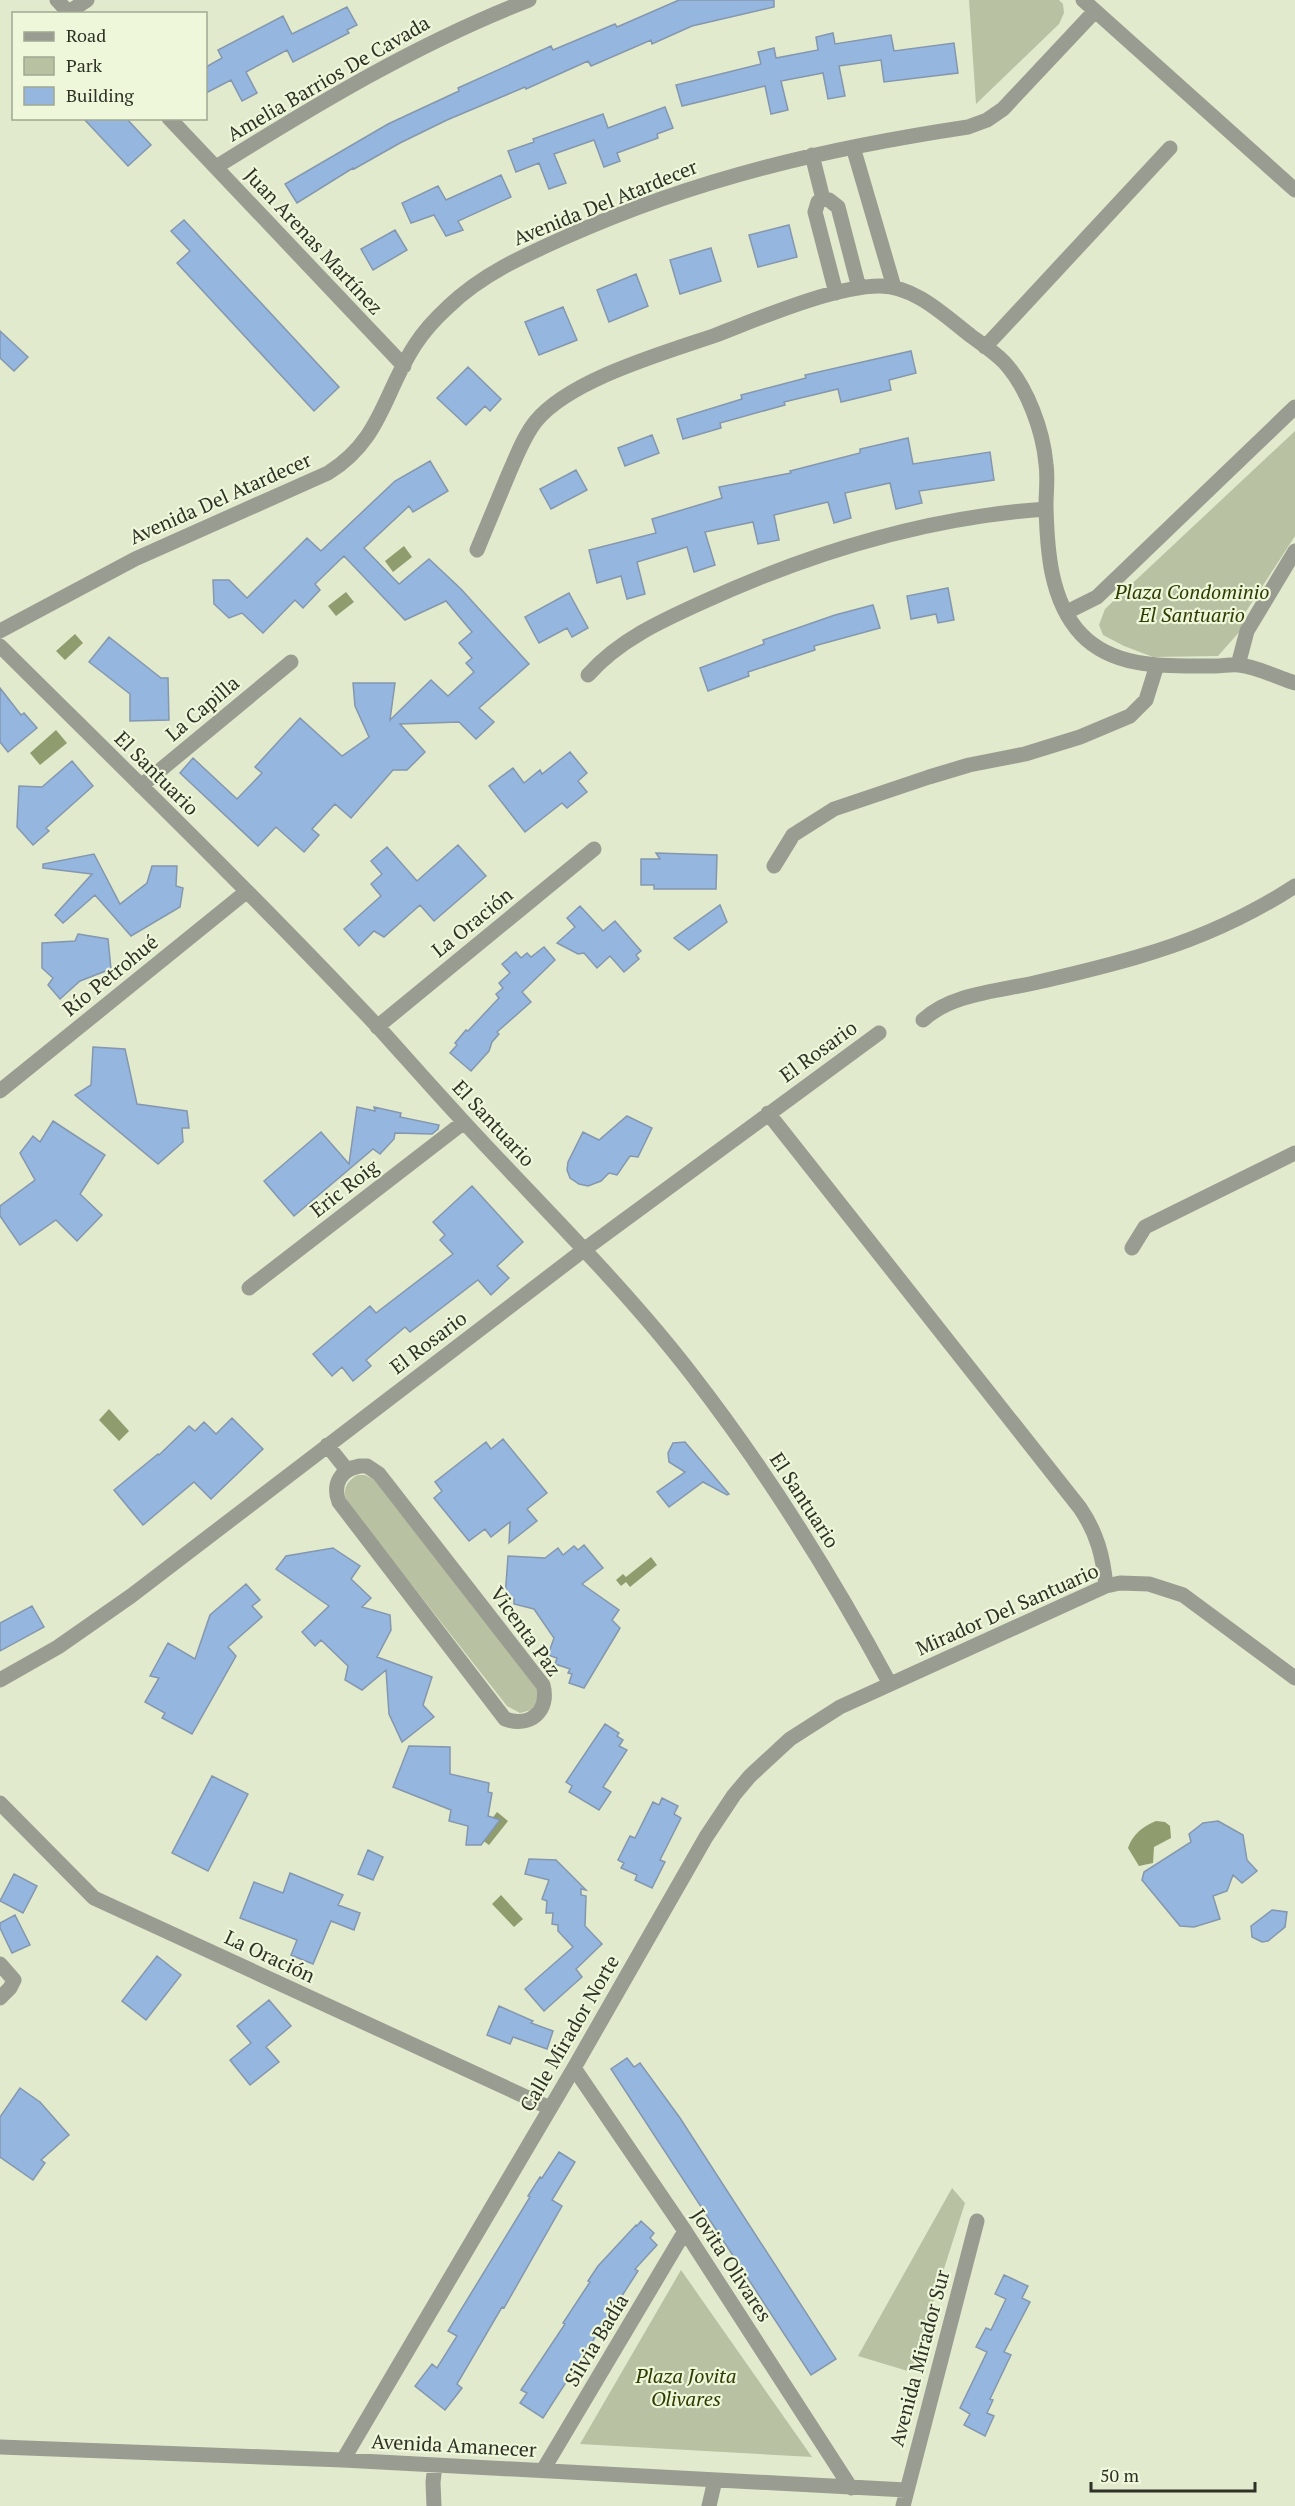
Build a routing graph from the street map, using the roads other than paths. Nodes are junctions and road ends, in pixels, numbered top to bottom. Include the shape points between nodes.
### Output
1 (57, 0) edge
2 (87, 0) edge
3 (529, 0) edge
4 (1083, 0) edge
5 (1095, 11) junction
6 (68, 12) edge
7 (70, 12) edge
8 (172, 120) edge
9 (853, 147) junction
10 (1170, 148) dead end
11 (812, 155) junction
12 (216, 167) junction
13 (1295, 189) edge
14 (823, 199) junction
15 (894, 287) junction
16 (859, 288) junction
17 (837, 293) junction
18 (985, 347) junction
19 (404, 366) junction
20 (1295, 407) edge
21 (1046, 509) junction
22 (477, 549) dead end
23 (1295, 551) edge
24 (1067, 612) junction
25 (0, 631) edge
26 (0, 646) edge
27 (291, 662) dead end
28 (1157, 665) junction
29 (1238, 665) junction
30 (588, 675) dead end
31 (1295, 683) edge
32 (141, 786) junction
33 (594, 849) dead end
34 (774, 866) dead end
35 (1295, 886) edge
36 (246, 892) junction
37 (923, 1020) dead end
38 (377, 1027) junction
39 (879, 1033) dead end
40 (0, 1091) edge
41 (768, 1113) junction
42 (464, 1122) junction
43 (1295, 1152) edge
44 (1132, 1248) dead end
45 (585, 1249) junction
46 (249, 1288) dead end
47 (327, 1445) junction
48 (347, 1470) junction
49 (1107, 1586) junction
50 (1295, 1678) edge
51 (0, 1680) edge
52 (890, 1684) junction
53 (0, 1803) edge
54 (0, 1964) edge
55 (0, 1998) edge
56 (574, 2068) junction
57 (550, 2108) junction
58 (977, 2221) dead end
59 (685, 2231) junction
60 (0, 2447) edge
61 (343, 2460) junction
62 (435, 2465) junction
63 (543, 2470) junction
64 (715, 2480) junction
65 (851, 2487) junction
66 (906, 2490) junction
67 (434, 2506) edge
68 (709, 2506) edge
69 (903, 2506) edge

1 - 6 street
2 - 7 street
3 - 12 street, Amelia Barrios De Cavada via 383,68
4 - 5 street
5 - 9 street, Avenida Del Atardecer via 1003,109 987,120 969,127
5 - 13 street
8 - 12 street, Juan Arenas Martínez
9 - 11 street, Avenida Del Atardecer
9 - 15 street
10 - 18 street
11 - 14 street
11 - 19 street, Avenida Del Atardecer via 716,180 597,223 516,259 448,306 416,344
12 - 19 street, Juan Arenas Martínez
14 - 16 street via 838,207
14 - 17 street via 815,212
15 - 16 street
15 - 18 street via 929,304
16 - 17 street
17 - 22 street via 665,353 567,394 549,407 527,434
18 - 21 street via 1004,362 1021,387 1036,422 1046,465
19 - 25 street, Avenida Del Atardecer via 378,420 348,461 135,559
20 - 24 street via 1097,597
21 - 24 street via 1051,571
21 - 30 street via 962,519 793,565 636,635 615,648
23 - 29 street via 1247,631
24 - 28 street via 1079,632 1095,646 1125,660
26 - 32 street, El Santuario
27 - 32 street, La Capilla
28 - 29 street
28 - 34 street via 1146,700 1130,716 1036,751 929,777 834,809 793,835
29 - 31 street
32 - 36 street, El Santuario
33 - 38 street, La Oración
35 - 37 street via 1246,916 1184,942 960,1000 935,1009
36 - 38 street, El Santuario
36 - 40 street, Río Petrohué
38 - 42 street, El Santuario
39 - 41 street, El Rosario
41 - 45 street, El Rosario
41 - 49 street via 1080,1508 1102,1552
42 - 45 street, El Santuario
42 - 46 street, Eric Roig
43 - 44 street via 1145,1227
45 - 47 street, El Rosario
45 - 52 street, El Santuario via 677,1356 741,1441 820,1560
47 - 48 street
47 - 51 street, El Rosario via 131,1596 58,1647
48 - 48 street, Vicenta Paz via 336,1488 339,1502 505,1719 521,1723 536,1716 545,1702 543,1685 379,1474 367,1466
49 - 50 street, Mirador Del Santuario via 1149,1584 1183,1595
49 - 52 street, Mirador Del Santuario
52 - 56 street, Calle Mirador Norte via 840,1707 790,1739 734,1795
53 - 57 street, La Oración via 94,1898
54 - 55 street via 14,1980
56 - 57 street, Calle Mirador Norte
56 - 59 street, Jovita Olivares
57 - 61 street, Calle Mirador Norte
58 - 66 street, Avenida Mirador Sur
59 - 63 street, Silvia Badía
59 - 65 street, Jovita Olivares
60 - 61 street, Avenida Amanecer
61 - 62 street, Avenida Amanecer
62 - 63 street, Avenida Amanecer
62 - 67 street
63 - 64 street, Avenida Amanecer
64 - 65 street, Avenida Amanecer
64 - 68 street
65 - 66 street, Avenida Amanecer
66 - 69 street, Avenida Mirador Sur

